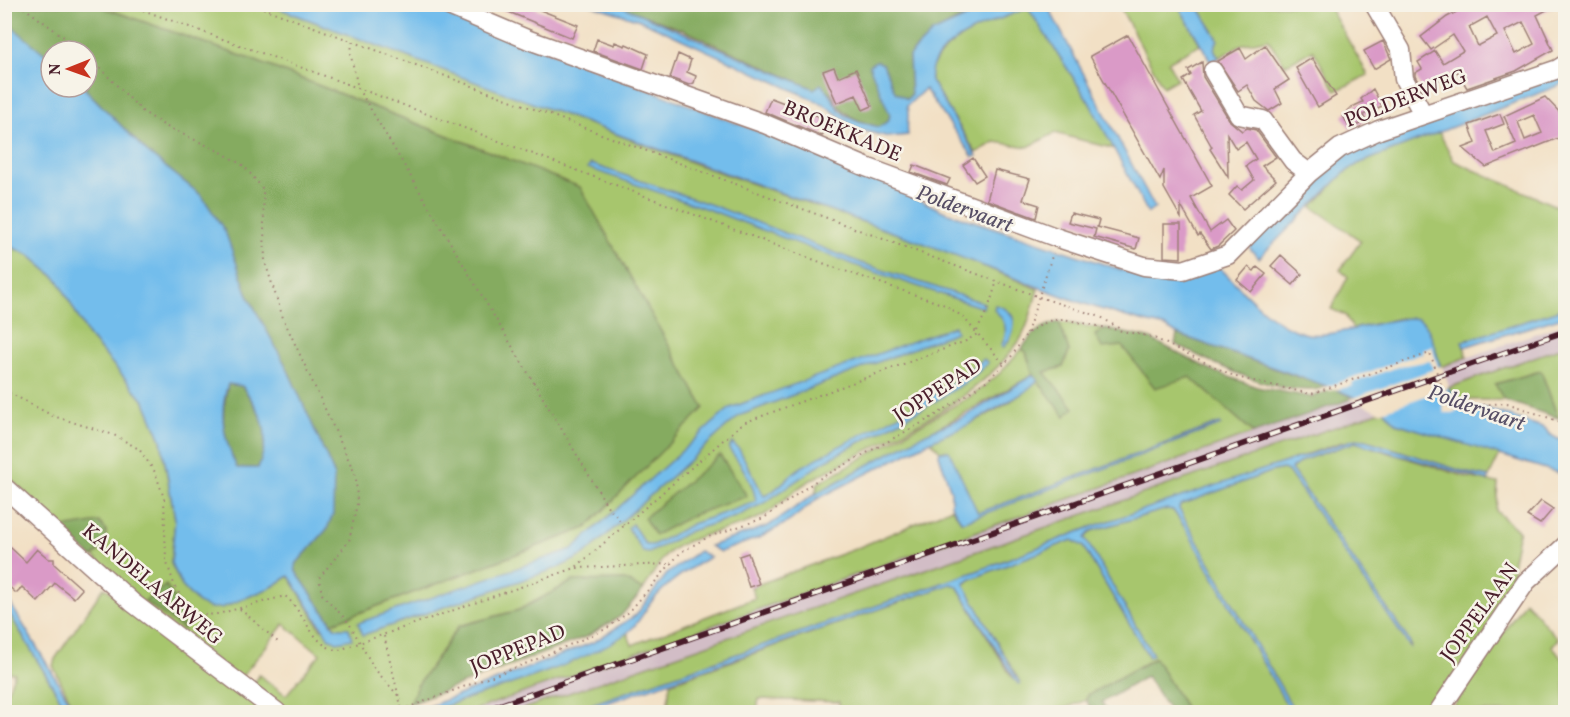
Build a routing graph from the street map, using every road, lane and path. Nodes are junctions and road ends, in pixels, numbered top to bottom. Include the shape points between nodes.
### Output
1 (19, 4) edge
2 (126, 4) edge
3 (252, 4) edge
4 (444, 4) edge
5 (1374, 4) edge
6 (67, 39) edge
7 (352, 41) junction
8 (99, 67) edge
9 (1213, 71) dead end
10 (1562, 72) edge
11 (358, 88) junction
12 (1423, 114) junction
13 (1309, 174) junction
14 (1055, 246) dead end
15 (1228, 255) joint
16 (997, 281) junction
17 (1040, 297) junction
18 (1122, 331) junction
19 (978, 332) junction
20 (1027, 333) junction
21 (1004, 364) junction
22 (4, 390) edge
23 (1566, 424) edge
24 (4, 487) edge
25 (623, 524) junction
26 (1566, 545) edge
27 (668, 564) junction
28 (575, 568) junction
29 (240, 609) junction
30 (384, 636) junction
31 (278, 642) dead end
32 (361, 644) junction
33 (401, 699) junction
34 (402, 711) junction
35 (277, 712) edge
36 (396, 712) edge
37 (1438, 712) edge

1 - 6 path
2 - 11 path
3 - 7 path
4 - 15 street, BROEKKADE via 529,40 765,124 866,167 1108,256 1144,266 1183,270
5 - 12 street via 1401,50 1404,79
7 - 11 path
7 - 16 path
8 - 32 path via 142,111 244,166 263,189 266,262 284,318 356,476 357,504 349,540 319,578 322,594
9 - 13 street via 1239,115 1263,120 1293,161
10 - 12 street, POLDERWEG
11 - 19 path via 836,268 945,305
11 - 25 path via 608,507
12 - 13 street, POLDERWEG via 1340,148
13 - 15 street, POLDERWEG
14 - 17 path
16 - 17 path
16 - 19 path
17 - 18 path via 1101,317
17 - 20 path
18 - 20 path, JOPPEPAD via 1063,319 1048,321
18 - 23 path, JOPPEPAD via 1152,337 1236,378 1317,393 1430,353 1449,407 1515,405
19 - 21 path
19 - 25 path via 966,341 743,423
20 - 21 path, JOPPEPAD
21 - 27 path, JOPPEPAD via 972,393 817,480 764,518 693,544
22 - 29 path via 53,416 114,435 139,449 155,472 164,498 166,560 176,587 189,607 202,615
24 - 35 street, KANDELAARWEG via 133,603
25 - 28 path
26 - 37 street, JOPPELAAN via 1526,582
27 - 28 path
27 - 34 path, JOPPEPAD via 629,612 606,629 530,663
28 - 30 path
29 - 31 path
29 - 32 path via 285,596 323,646 339,650
30 - 32 path
30 - 33 path
32 - 33 path via 374,668
33 - 34 path
34 - 36 path, JOPPEPAD

